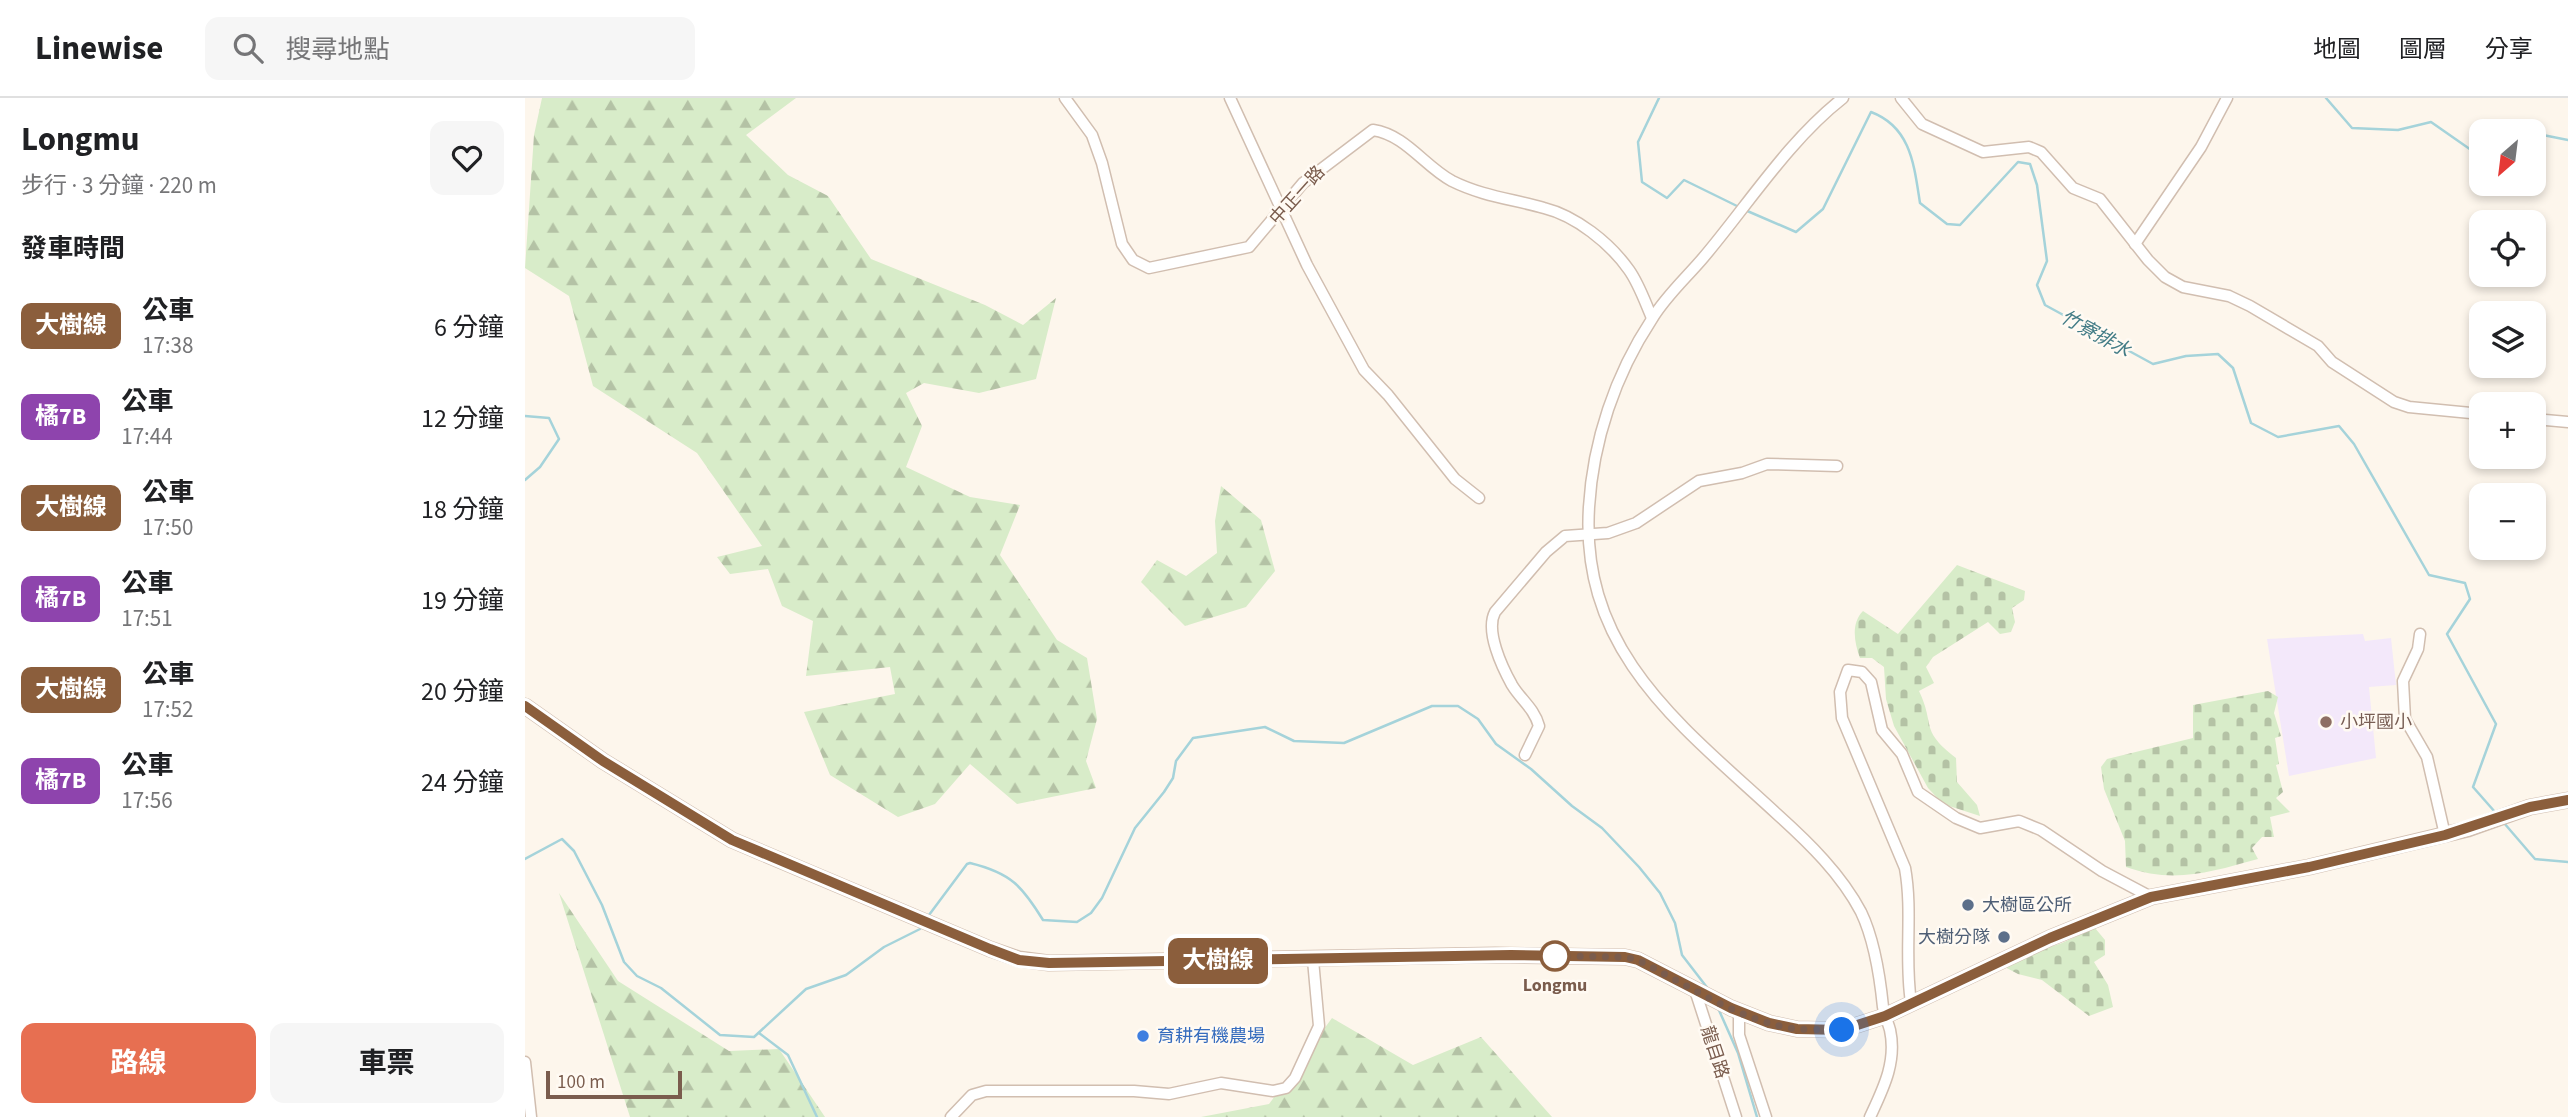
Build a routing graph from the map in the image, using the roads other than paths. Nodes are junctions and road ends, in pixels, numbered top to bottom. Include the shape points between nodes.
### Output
1 (1065, 98) edge
2 (1230, 98) edge
3 (1843, 98) edge
4 (1901, 98) edge
5 (2227, 98) edge
6 (1282, 209) junction
7 (2135, 244) junction
8 (1652, 318) junction
9 (2469, 413) edge
10 (2546, 420) edge
11 (2568, 422) edge
12 (1837, 466) dead end
13 (1479, 498) dead end
14 (1587, 535) junction
15 (2420, 634) dead end
16 (525, 706) edge
17 (1525, 755) dead end
18 (2568, 800) edge
19 (2445, 835) junction
20 (2151, 897) junction
21 (1314, 960) junction
22 (1694, 987) junction
23 (1910, 1002) junction
24 (1735, 1009) junction
25 (1885, 1016) junction
26 (525, 1062) edge
27 (531, 1117) edge
28 (951, 1117) edge
29 (1736, 1117) edge
30 (1766, 1117) edge
31 (1870, 1117) edge

1 - 6 street, 中正一路 via 1092,135 1122,244 1133,260 1149,268 1249,247
2 - 6 street
3 - 8 street via 1789,152
4 - 7 street via 1922,124 1983,152 2029,147 2041,152 2073,188 2100,199
5 - 7 street via 2201,147
6 - 8 street, 中正一路 via 1325,163 1373,130 1390,133 1442,175 1475,192 1566,216 1611,248 1630,272
6 - 13 street via 1364,370 1455,479
7 - 9 street via 2165,276 2183,287 2229,296 2250,306 2318,346 2332,362 2394,402
8 - 14 street via 1605,412 1591,472
10 - 11 street
12 - 14 street via 1767,464 1699,481 1636,523
14 - 17 street via 1565,537 1546,552 1492,618 1491,629 1513,686 1539,726
14 - 25 street via 1593,585 1616,641 1640,681 1808,842 1862,914
15 - 19 street via 2403,681 2405,719 2427,757
16 - 21 street via 603,761 732,840 1019,960
18 - 19 street, 龍目路
19 - 20 street, 龍目路
20 - 23 street, 龍目路
20 - 23 street via 2041,830 2019,821 1980,828 1918,792 1902,754 1882,730 1871,682 1862,673 1848,670 1840,692 1842,718 1905,868
21 - 22 street via 1625,957
21 - 28 street via 1319,1026 1286,1088 1273,1091 1221,1083 1169,1094 986,1091 972,1095
22 - 24 street
22 - 29 street, 龍目路
23 - 25 street, 龍目路
24 - 25 street, 龍目路 via 1797,1029 1842,1030
24 - 30 street, 龍目路
25 - 31 street via 1890,1030 1889,1076
26 - 27 street

